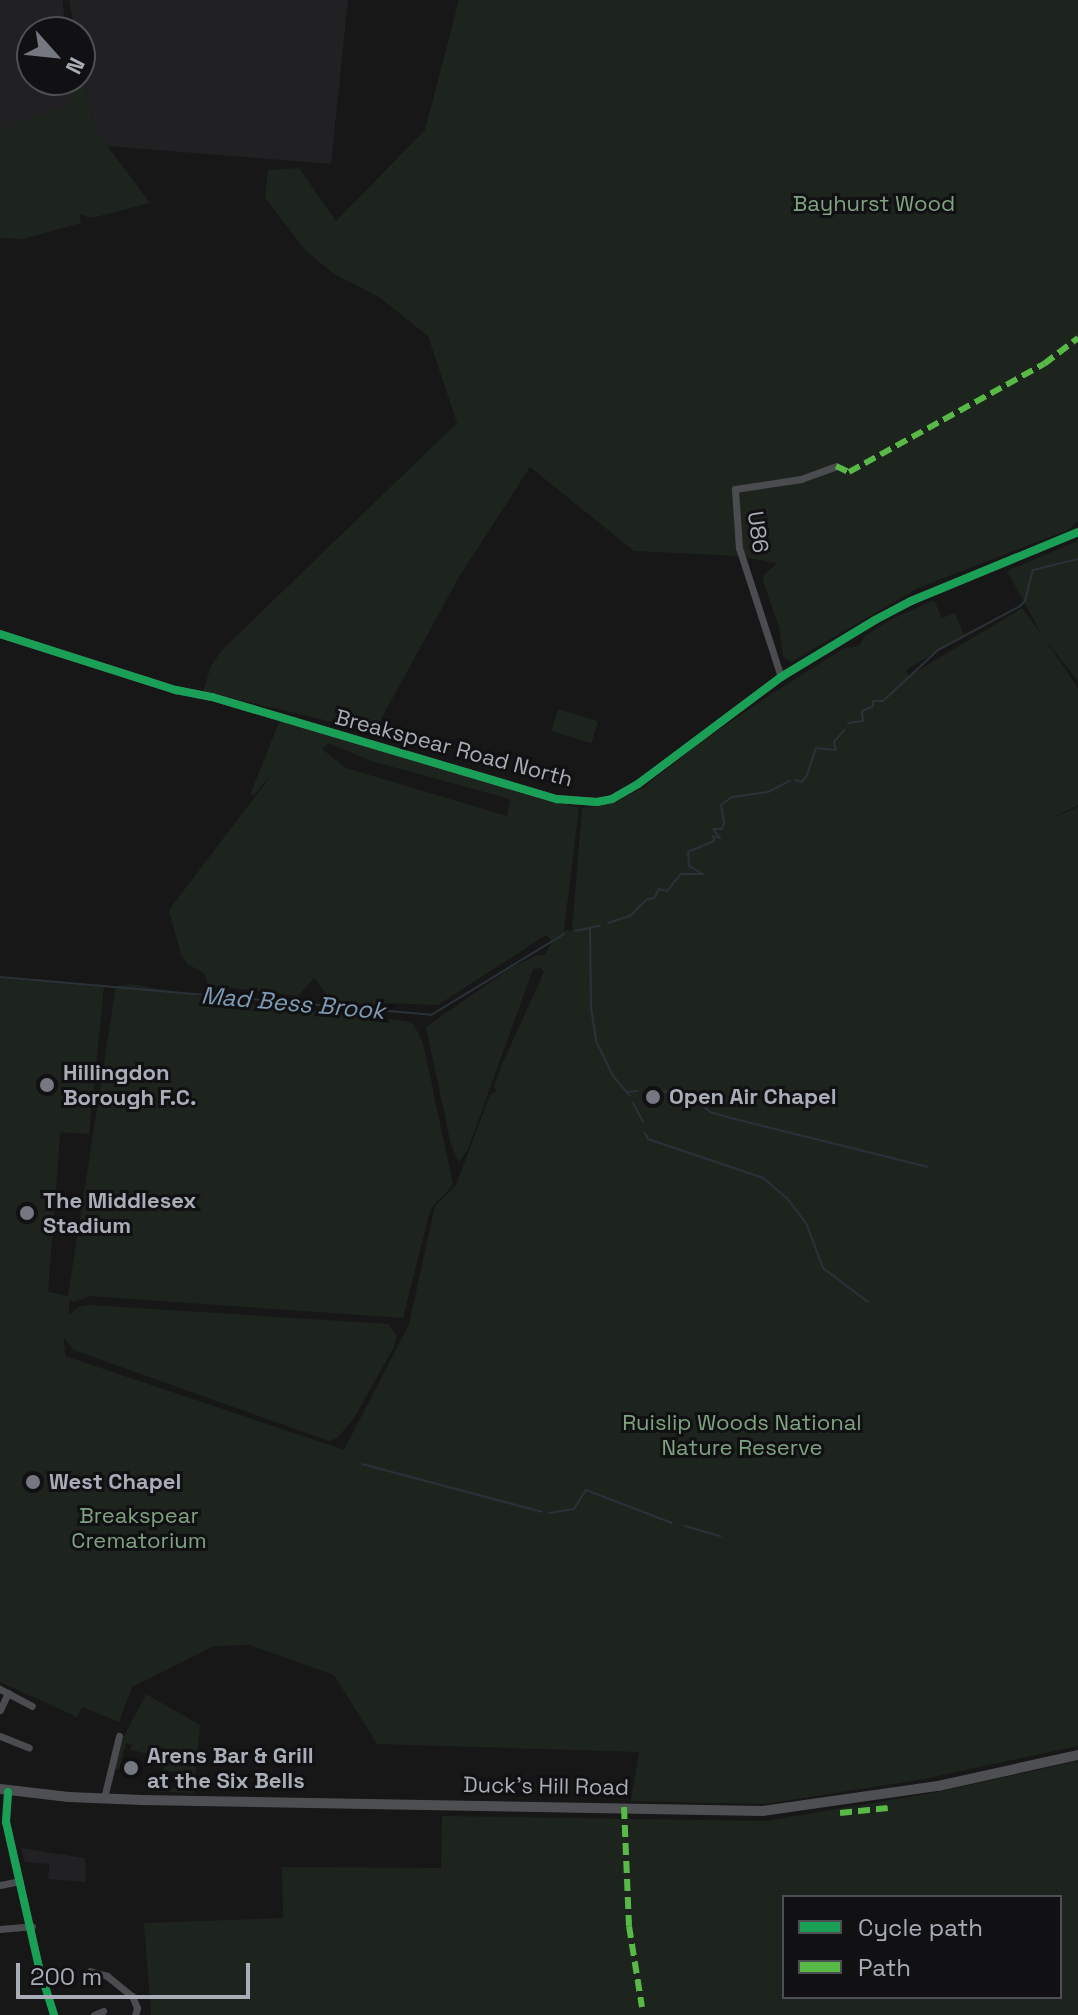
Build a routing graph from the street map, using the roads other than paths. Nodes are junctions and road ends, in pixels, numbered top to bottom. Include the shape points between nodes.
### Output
1 (836, 466) dead end
2 (1078, 532) edge
3 (0, 634) edge
4 (781, 677) junction
5 (4, 1691) edge
6 (32, 1706) dead end
7 (0, 1710) edge
8 (0, 1736) edge
9 (119, 1736) dead end
10 (29, 1748) dead end
11 (1078, 1755) edge
12 (4, 1790) edge
13 (104, 1798) junction
14 (20, 1881) junction
15 (0, 1885) edge
16 (32, 1926) junction
17 (0, 1929) edge
18 (90, 1971) dead end
19 (103, 2011) dead end
20 (54, 2015) edge
21 (94, 2015) edge
22 (135, 2015) edge

1 - 4 street, U86 via 801,479 735,489 739,548
2 - 4 street, Breakspear Road North via 911,601
3 - 4 street, Breakspear Road North via 557,799 591,802 612,799 638,784
5 - 6 street
5 - 7 street
8 - 10 street
9 - 13 street
11 - 13 main road, Duck's Hill Road via 938,1786 762,1811
12 - 13 main road, Duck's Hill Road
12 - 14 street
14 - 15 street
14 - 16 street
16 - 17 street
16 - 20 street
18 - 22 street via 107,1976 132,1996
19 - 21 street

